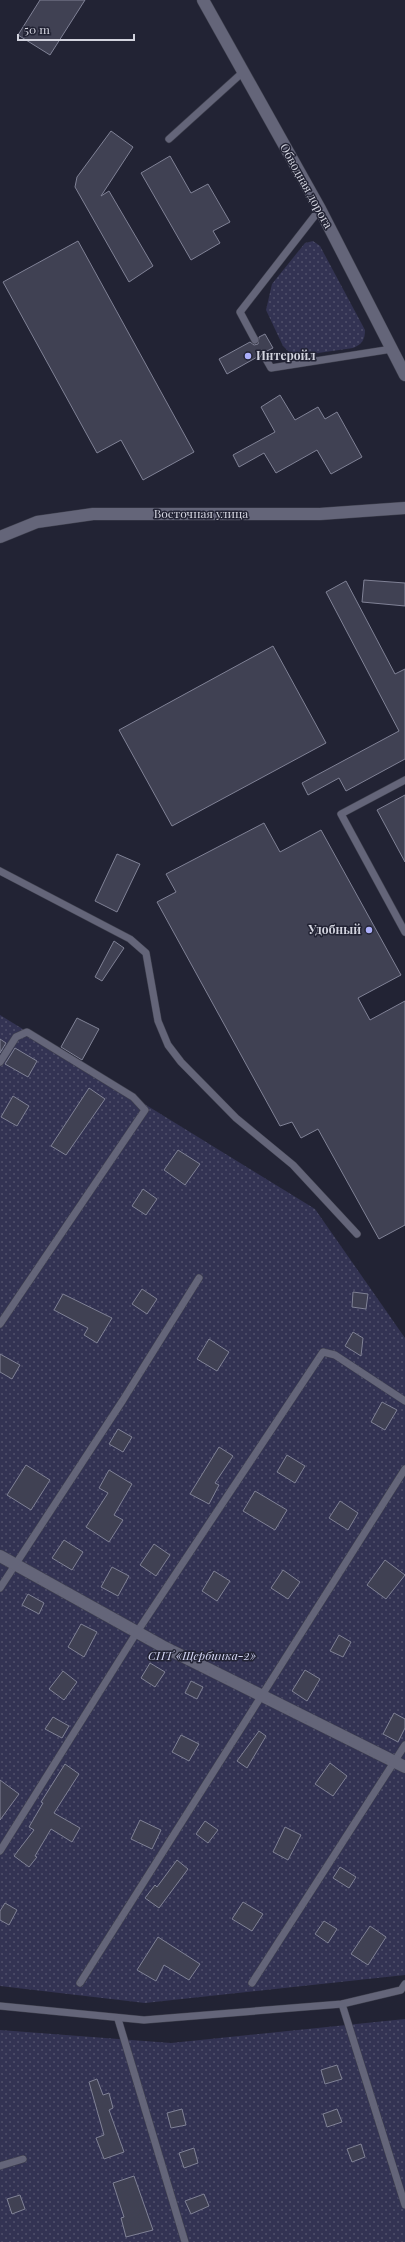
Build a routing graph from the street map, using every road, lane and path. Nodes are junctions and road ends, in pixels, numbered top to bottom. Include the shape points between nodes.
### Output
1 (203, 0) edge
2 (243, 72) junction
3 (169, 139) dead end
4 (320, 209) junction
5 (255, 340) dead end
6 (392, 349) junction
7 (263, 354) dead end
8 (405, 375) edge
9 (405, 508) edge
10 (0, 537) edge
11 (405, 780) edge
12 (0, 871) edge
13 (405, 932) edge
14 (0, 1062) edge
15 (358, 1234) dead end
16 (199, 1278) dead end
17 (0, 1324) edge
18 (405, 1401) edge
19 (405, 1469) edge
20 (0, 1556) edge
21 (15, 1565) junction
22 (0, 1588) edge
23 (137, 1632) junction
24 (262, 1697) junction
25 (405, 1745) edge
26 (400, 1764) edge
27 (0, 1851) edge
28 (80, 1983) dead end
29 (252, 1983) dead end
30 (405, 1984) edge
31 (342, 2004) junction
32 (0, 2006) edge
33 (118, 2019) junction
34 (23, 2159) dead end
35 (0, 2166) edge
36 (405, 2205) edge
37 (185, 2242) edge

1 - 2 street, Обводная дорога
2 - 3 lane
2 - 4 street, Обводная дорога
4 - 5 lane via 240,312
4 - 6 street, Обводная дорога
6 - 7 lane via 270,368
6 - 8 street, Обводная дорога
9 - 10 street, Восточная улица via 320,514 93,514 36,522
11 - 13 lane via 341,814
12 - 15 lane via 130,939 146,953 158,1021 168,1045 181,1062 236,1118 293,1165
14 - 17 lane via 16,1037 27,1032 133,1097 145,1110
16 - 21 lane
18 - 23 lane via 335,1355 323,1352
19 - 24 lane
20 - 21 street
21 - 22 lane
21 - 23 street
23 - 24 street
23 - 27 lane
24 - 26 street
24 - 28 lane
25 - 26 lane
26 - 29 lane
30 - 31 lane via 401,1990
31 - 33 lane via 144,2020
31 - 36 lane
32 - 33 lane
33 - 37 lane
34 - 35 lane

